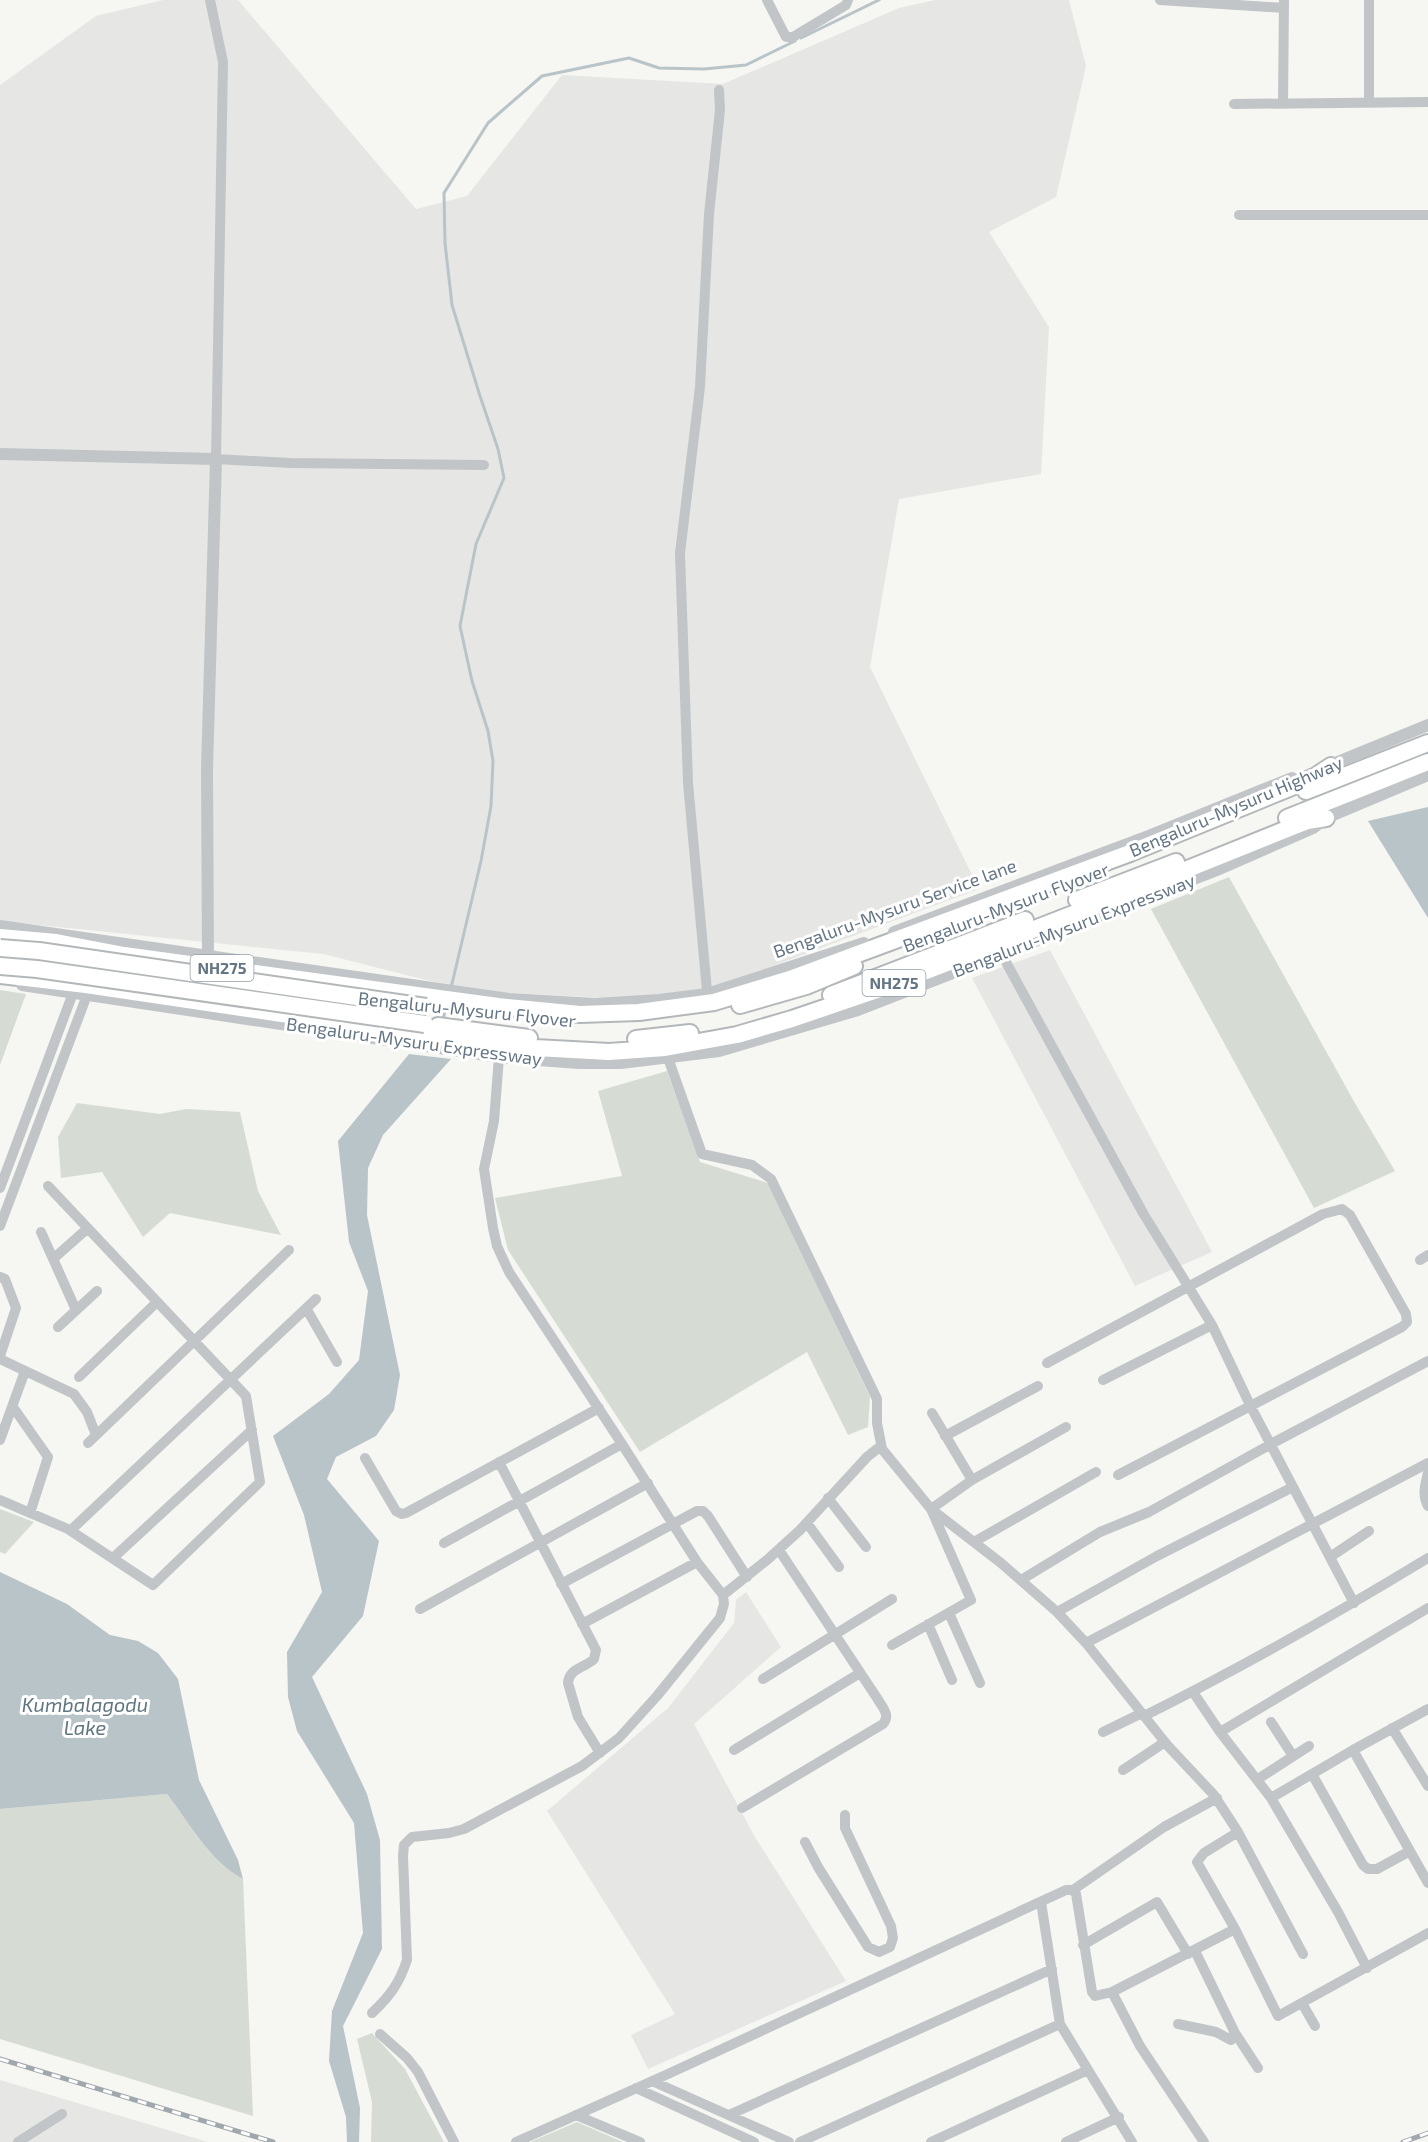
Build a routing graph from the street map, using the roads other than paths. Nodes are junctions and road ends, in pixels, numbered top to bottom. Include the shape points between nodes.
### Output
1 (210, 0) edge
2 (767, 0) edge
3 (848, 0) edge
4 (1160, 0) edge
5 (1369, 0) edge
6 (1284, 4) edge
7 (719, 90) dead end
8 (1428, 102) edge
9 (1369, 103) junction
10 (1234, 104) dead end
11 (1283, 104) junction
12 (1239, 215) dead end
13 (1428, 215) edge
14 (0, 453) edge
15 (216, 459) junction
16 (484, 465) dead end
17 (1428, 725) edge
18 (1428, 743) edge
19 (1428, 762) edge
20 (1331, 766) joint
21 (1428, 775) edge
22 (1326, 818) junction
23 (0, 926) edge
24 (0, 937) edge
25 (0, 948) edge
26 (1001, 953) junction
27 (208, 961) junction
28 (0, 966) edge
29 (0, 975) edge
30 (0, 982) edge
31 (73, 993) junction
32 (87, 995) junction
33 (708, 998) junction
34 (203, 1007) junction
35 (434, 1039) junction
36 (499, 1057) junction
37 (668, 1058) junction
38 (1, 1183) edge
39 (15, 1186) junction
40 (48, 1186) dead end
41 (0, 1226) edge
42 (88, 1228) junction
43 (41, 1232) dead end
44 (289, 1250) dead end
45 (53, 1259) junction
46 (0, 1277) edge
47 (1189, 1286) junction
48 (97, 1291) dead end
49 (316, 1299) dead end
50 (157, 1302) junction
51 (306, 1308) junction
52 (76, 1310) junction
53 (1212, 1325) junction
54 (58, 1327) dead end
55 (194, 1341) junction
56 (0, 1357) edge
57 (1428, 1361) edge
58 (337, 1362) dead end
59 (1047, 1363) dead end
60 (25, 1371) junction
61 (79, 1377) dead end
62 (230, 1379) junction
63 (1102, 1380) dead end
64 (1038, 1386) dead end
65 (13, 1407) junction
66 (1251, 1407) junction
67 (599, 1408) junction
68 (932, 1413) dead end
69 (1066, 1427) dead end
70 (252, 1430) junction
71 (96, 1435) junction
72 (945, 1436) junction
73 (0, 1440) edge
74 (88, 1443) dead end
75 (622, 1444) junction
76 (1271, 1444) junction
77 (882, 1449) junction
78 (365, 1458) dead end
79 (499, 1462) junction
80 (1428, 1463) edge
81 (1096, 1472) dead end
82 (1428, 1473) edge
83 (1118, 1475) dead end
84 (972, 1480) junction
85 (648, 1483) junction
86 (1293, 1488) junction
87 (828, 1498) junction
88 (0, 1500) edge
89 (519, 1501) junction
90 (1428, 1506) edge
91 (931, 1509) junction
92 (30, 1513) junction
93 (807, 1523) junction
94 (673, 1524) junction
95 (1312, 1525) junction
96 (71, 1530) junction
97 (1369, 1532) dead end
98 (974, 1542) junction
99 (444, 1543) dead end
100 (540, 1543) junction
101 (866, 1547) dead end
102 (779, 1550) junction
103 (1330, 1557) junction
104 (113, 1558) junction
105 (1428, 1558) edge
106 (697, 1562) junction
107 (839, 1567) dead end
108 (747, 1577) junction
109 (1021, 1580) junction
110 (561, 1584) junction
111 (723, 1595) junction
112 (892, 1599) dead end
113 (1354, 1603) junction
114 (1428, 1608) edge
115 (420, 1610) dead end
116 (1057, 1612) junction
117 (949, 1613) junction
118 (582, 1624) junction
119 (928, 1624) junction
120 (835, 1635) junction
121 (1086, 1642) junction
122 (892, 1645) dead end
123 (860, 1673) junction
124 (763, 1679) dead end
125 (952, 1680) dead end
126 (980, 1683) dead end
127 (1193, 1692) junction
128 (1428, 1708) edge
129 (1143, 1714) junction
130 (1271, 1722) dead end
131 (1392, 1728) junction
132 (1103, 1732) dead end
133 (1220, 1732) junction
134 (1165, 1742) junction
135 (1309, 1746) dead end
136 (734, 1750) dead end
137 (1353, 1750) junction
138 (600, 1753) junction
139 (1293, 1756) junction
140 (1423, 1767) edge
141 (1123, 1770) dead end
142 (1312, 1774) junction
143 (1258, 1779) junction
144 (1428, 1786) edge
145 (1217, 1798) junction
146 (1271, 1798) junction
147 (742, 1808) dead end
148 (844, 1815) dead end
149 (1238, 1832) junction
150 (805, 1842) dead end
151 (1410, 1851) junction
152 (1428, 1883) edge
153 (1072, 1890) junction
154 (1041, 1902) junction
155 (1235, 1929) junction
156 (1428, 1933) edge
157 (1083, 1945) junction
158 (1192, 1953) junction
159 (1303, 1954) dead end
160 (1367, 1968) junction
161 (1052, 1969) junction
162 (1112, 1992) junction
163 (1302, 2003) junction
164 (372, 2013) dead end
165 (1060, 2024) junction
166 (1178, 2024) dead end
167 (1315, 2026) dead end
168 (1235, 2033) junction
169 (380, 2034) dead end
170 (1258, 2068) dead end
171 (1088, 2070) junction
172 (652, 2081) junction
173 (636, 2088) junction
174 (62, 2114) dead end
175 (576, 2115) junction
176 (729, 2115) junction
177 (1119, 2117) junction
178 (18, 2142) edge
179 (454, 2142) edge
180 (516, 2142) edge
181 (640, 2142) edge
182 (754, 2142) edge
183 (789, 2142) edge
184 (800, 2142) edge
185 (931, 2142) edge
186 (1066, 2142) edge
187 (1132, 2142) edge
188 (1204, 2142) edge

1 - 15 street via 223,62
2 - 3 street via 786,38 793,38
4 - 6 street
5 - 9 street
6 - 11 street
7 - 33 street via 700,387 680,553 688,783
8 - 9 street
9 - 11 street
10 - 11 street
12 - 13 street
14 - 15 street
15 - 16 street
15 - 27 street via 207,769
17 - 20 street, Bengaluru-Mysuru Highway / NH275
18 - 25 highway, Bengaluru-Mysuru Flyover / NH275, bridge via 806,986 745,1004 673,1018 599,1023 532,1020
19 - 35 highway, Bengaluru-Mysuru Flyover / NH275 via 812,1002 758,1019 676,1035 599,1041
20 - 33 highway, Bengaluru-Mysuru Highway / NH275 via 1294,786 1130,853 790,979
21 - 22 street, Bengaluru-Mysuru Expressway / NH275
22 - 26 street, Bengaluru-Mysuru Expressway / NH275 via 1217,870
22 - 35 highway, Bengaluru-Mysuru Expressway / NH275 via 1307,821 877,990 737,1035 665,1048 609,1052
23 - 27 street, NH275
24 - 27 highway, Bengaluru-Mysuru Highway / NH275 via 56,942 124,955
26 - 37 street, Bengaluru-Mysuru Expressway / NH275 via 858,1010 719,1051
26 - 47 street via 1143,1212
27 - 33 highway, Bengaluru-Mysuru Highway / NH275 via 579,1014 639,1012
27 - 34 street
28 - 35 highway, Bengaluru-Mysuru Expressway / NH275, bridge via 37,969
29 - 34 highway, Bengaluru-Mysuru Expressway / NH275
30 - 31 street, Bengaluru-Mysuru Expressway / NH275
31 - 32 street, Bengaluru-Mysuru Expressway / NH275
31 - 38 street
32 - 34 street, Bengaluru-Mysuru Expressway / NH275
32 - 39 street
34 - 35 highway, Bengaluru-Mysuru Expressway / NH275
35 - 36 street, Bengaluru-Mysuru Expressway / NH275
36 - 37 street, Bengaluru-Mysuru Expressway / NH275 via 590,1063
36 - 67 street via 494,1120 484,1169 497,1246 509,1272
37 - 77 street via 702,1154 752,1165 771,1179 877,1399
38 - 39 street
39 - 41 street
40 - 42 street
42 - 45 street
42 - 50 street
43 - 45 street
44 - 55 street
45 - 52 street
46 - 56 street via 5,1279 16,1308
47 - 53 street
47 - 59 street
47 - 66 street via 1323,1215 1342,1209 1350,1215 1406,1314 1407,1322 1402,1327
48 - 52 street
49 - 51 street
50 - 55 street
50 - 61 street
51 - 58 street
51 - 62 street
52 - 54 street
53 - 63 street
53 - 66 street
55 - 62 street
55 - 71 street
56 - 60 street
57 - 76 street
60 - 65 street
60 - 71 street via 74,1394
62 - 70 street via 246,1396
62 - 96 street
64 - 72 street
65 - 73 street
65 - 92 street via 48,1457
66 - 76 street
66 - 83 street
67 - 75 street
67 - 79 street
68 - 72 street
69 - 84 street
70 - 104 street
70 - 104 street via 260,1482 153,1585
71 - 74 street
72 - 84 street
75 - 85 street
75 - 89 street
76 - 86 street
76 - 109 street via 1149,1512 1100,1532
77 - 87 street via 867,1457
77 - 91 street
78 - 79 street via 402,1514
79 - 89 street
80 - 95 street
81 - 98 street
82 - 90 street via 1424,1489
84 - 91 street
85 - 94 street
85 - 100 street
86 - 95 street
86 - 116 street via 1157,1556
87 - 93 street
87 - 101 street
88 - 92 street
89 - 99 street
89 - 100 street
91 - 98 street
91 - 117 street via 971,1600
92 - 96 street
93 - 102 street
93 - 107 street
94 - 106 street
94 - 108 street via 703,1511
94 - 110 street
95 - 103 street
95 - 121 street
96 - 104 street
97 - 103 street
98 - 109 street
100 - 110 street
100 - 115 street
102 - 108 street
102 - 120 street
103 - 113 street
105 - 113 street
106 - 111 street
106 - 118 street
108 - 111 street
109 - 116 street
110 - 118 street
111 - 138 street via 720,1618 711,1630 619,1738
112 - 120 street
113 - 127 street
114 - 133 street
116 - 121 street
117 - 119 street
117 - 126 street
118 - 138 street via 596,1655 591,1663 573,1671 568,1683 578,1717
119 - 122 street
119 - 125 street
120 - 123 street
120 - 124 street
121 - 129 street
123 - 136 street
123 - 147 street via 887,1715 884,1724
127 - 129 street
127 - 133 street
128 - 131 street
129 - 132 street
129 - 134 street
130 - 139 street
131 - 137 street
131 - 140 street via 1408,1756
133 - 143 street
134 - 141 street
134 - 145 street
135 - 139 street
137 - 142 street
137 - 151 street
138 - 164 street via 569,1774 464,1828 412,1837 404,1845 407,1960 391,1995
139 - 143 street
140 - 144 street
142 - 146 street
142 - 151 street via 1368,1869 1377,1869
143 - 146 street
145 - 149 street
145 - 153 street via 1164,1827
146 - 160 street
148 - 150 street via 845,1828 891,1926 890,1947 879,1952 868,1947
149 - 155 street via 1204,1853 1197,1862
149 - 159 street
151 - 152 street
153 - 154 street
153 - 157 street via 1077,1896
154 - 161 street
154 - 172 street
155 - 158 street
155 - 163 street via 1278,2016
156 - 160 street
157 - 158 street via 1157,1902
157 - 162 street via 1093,1994
158 - 162 street
158 - 168 street
160 - 163 street
161 - 165 street
161 - 176 street
162 - 188 street via 1140,2046
163 - 167 street
165 - 171 street
165 - 184 street
166 - 168 street via 1216,2032 1231,2040
168 - 170 street
169 - 179 street via 418,2072
171 - 177 street
171 - 185 street
172 - 173 street
172 - 176 street
173 - 175 street
173 - 182 street
174 - 178 street
175 - 180 street
175 - 181 street
176 - 183 street
177 - 186 street
177 - 187 street

